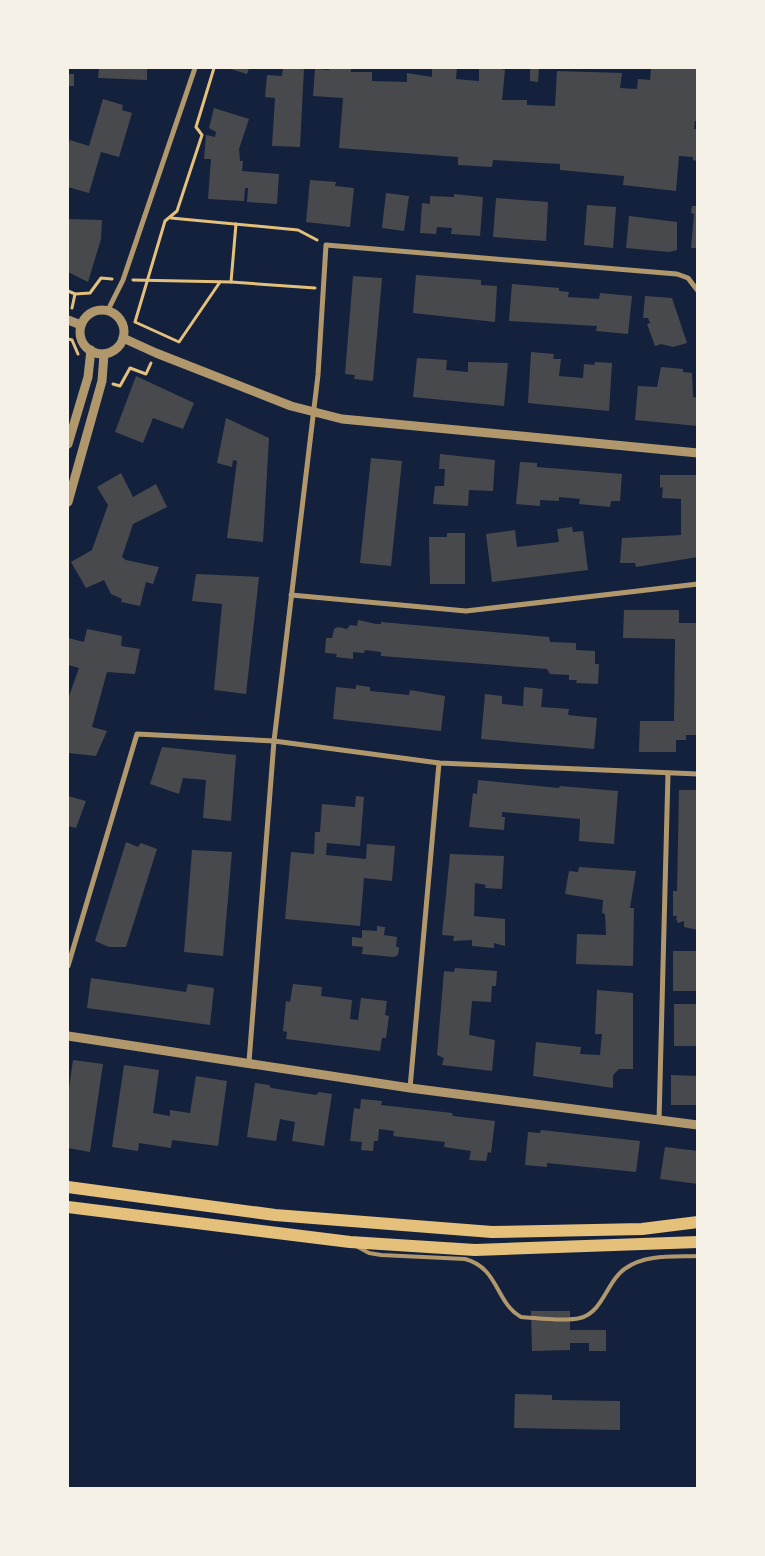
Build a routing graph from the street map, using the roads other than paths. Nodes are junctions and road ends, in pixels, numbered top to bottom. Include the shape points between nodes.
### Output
1 (195, 68) edge
2 (698, 291) edge
3 (108, 310) junction
4 (68, 320) edge
5 (81, 325) junction
6 (123, 338) junction
7 (91, 350) junction
8 (104, 354) junction
9 (312, 413) junction
10 (68, 444) edge
11 (698, 453) edge
12 (68, 502) edge
13 (698, 584) edge
14 (291, 595) junction
15 (274, 741) junction
16 (439, 763) junction
17 (668, 773) junction
18 (698, 774) edge
19 (68, 966) edge
20 (68, 1036) edge
21 (250, 1062) junction
22 (410, 1088) junction
23 (659, 1121) junction
24 (698, 1125) edge
25 (68, 1187) edge
26 (68, 1207) edge
27 (698, 1222) edge
28 (350, 1242) junction
29 (698, 1242) edge
30 (698, 1256) edge

1 - 3 street via 124,280
2 - 9 street via 688,278 677,274 326,245 318,375
3 - 5 street via 93,312
3 - 6 street via 120,319
4 - 5 street
5 - 7 street via 81,338
6 - 8 street via 117,348
6 - 9 street
7 - 8 street
7 - 10 street via 88,377
8 - 12 street via 102,381
9 - 11 street via 342,420
9 - 14 street
13 - 14 street via 466,611
14 - 15 street
15 - 16 street
15 - 19 street via 137,734
15 - 21 street
16 - 17 street
16 - 22 street
17 - 18 street
17 - 23 street
20 - 21 street
21 - 22 street
22 - 23 street
23 - 24 street
25 - 27 main road via 275,1216 492,1232 642,1229
26 - 28 main road
28 - 29 main road via 475,1250
28 - 30 lane via 381,1256 474,1262 484,1267 513,1312 521,1317 578,1319 588,1315 617,1275 634,1263 645,1259

